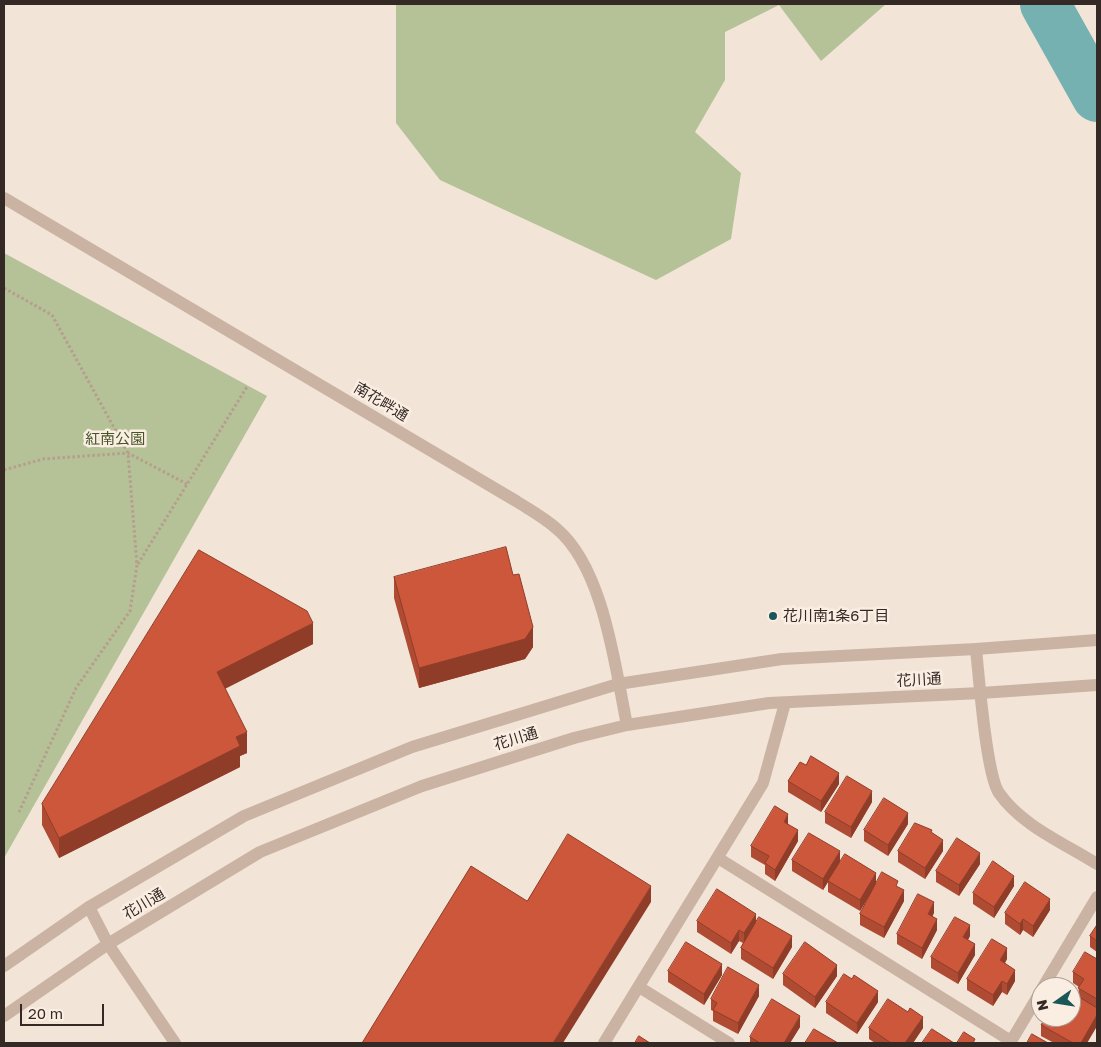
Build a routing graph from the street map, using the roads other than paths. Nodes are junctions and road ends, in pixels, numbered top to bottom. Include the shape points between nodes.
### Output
1 (4, 198) edge
2 (1097, 640) edge
3 (976, 650) junction
4 (618, 684) junction
5 (1097, 685) edge
6 (981, 693) junction
7 (785, 703) junction
8 (627, 725) junction
9 (718, 858) junction
10 (1097, 864) edge
11 (1097, 897) edge
12 (89, 907) junction
13 (108, 944) junction
14 (4, 966) edge
15 (1049, 977) edge
16 (639, 986) junction
17 (1031, 1007) edge
18 (4, 1016) edge
19 (1010, 1042) edge
20 (175, 1043) edge
21 (604, 1043) edge
22 (730, 1043) edge

1 - 4 street, 南花畔通 via 558,529 582,558 594,586
2 - 3 street, 花川通
3 - 4 street, 花川通 via 782,659
3 - 6 street
4 - 8 street, 南花畔通
4 - 12 street, 花川通 via 412,747 244,816
5 - 6 street, 花川通
6 - 7 street, 花川通
6 - 10 street via 990,767 998,792 1023,819
7 - 8 street, 花川通
7 - 9 street via 763,783
8 - 13 street, 花川通 via 574,738 422,786 260,852
9 - 16 street
9 - 19 street
11 - 15 street
12 - 13 street
12 - 14 street, 花川通
13 - 18 street, 花川通
13 - 20 street
16 - 21 street
16 - 22 street
17 - 19 street

